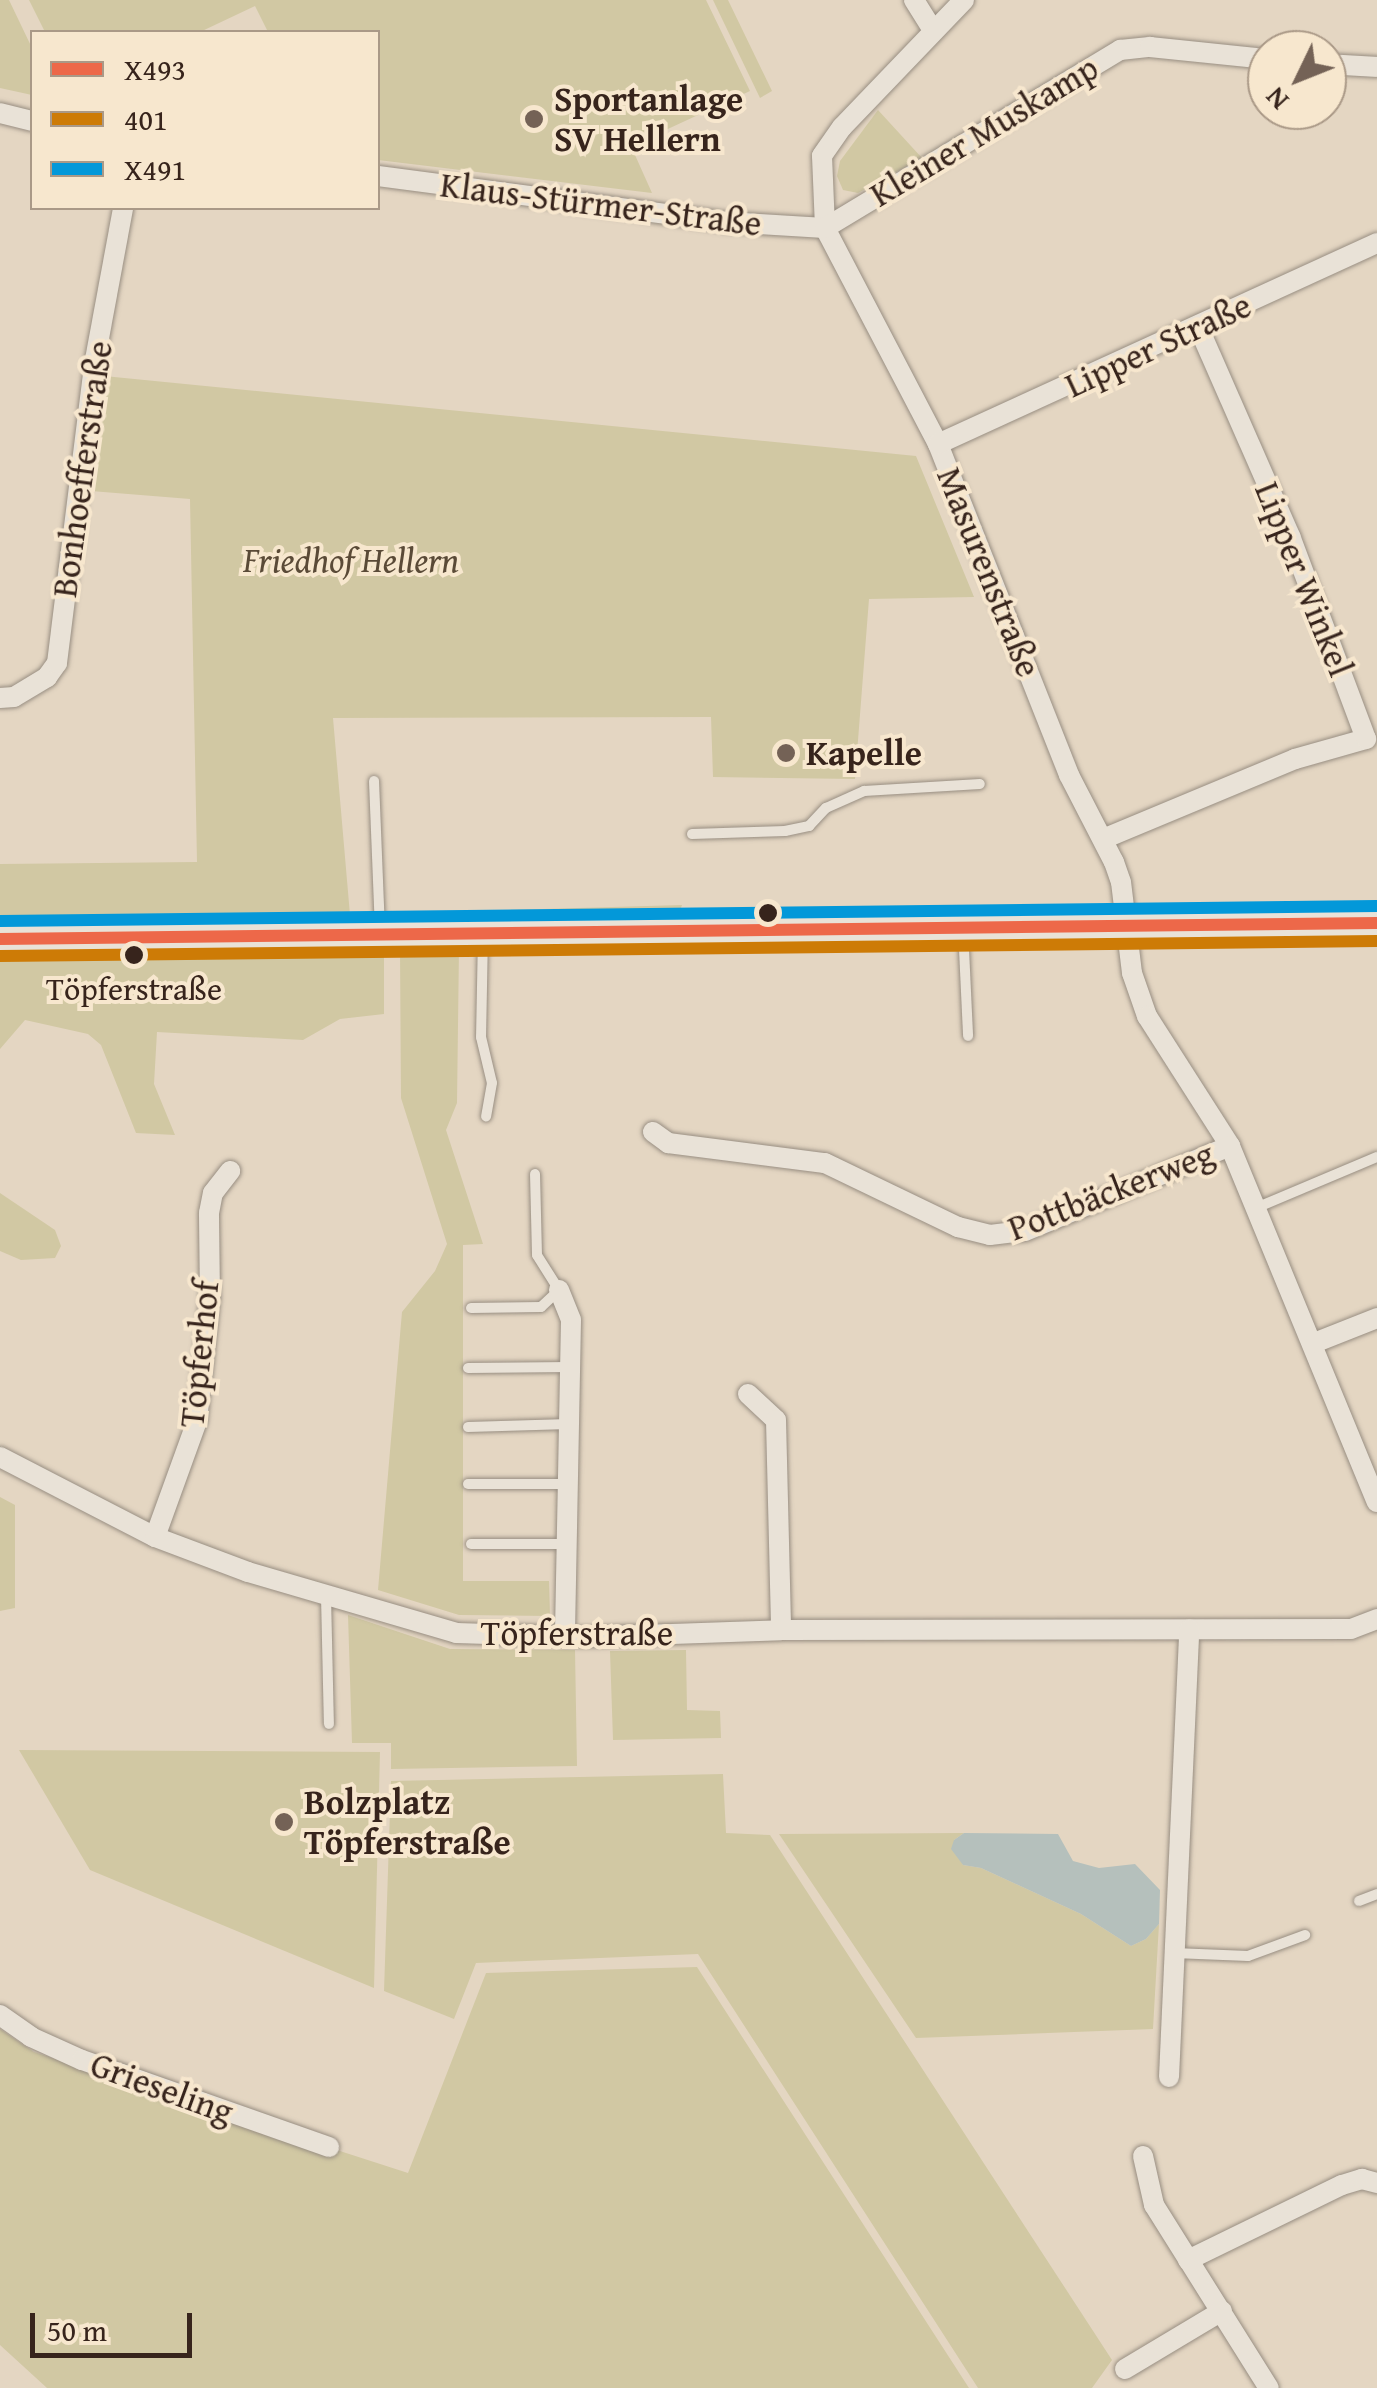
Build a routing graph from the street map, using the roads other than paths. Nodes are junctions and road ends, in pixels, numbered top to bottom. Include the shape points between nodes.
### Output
1 (914, 0) edge
2 (964, 0) edge
3 (934, 30) junction
4 (1247, 57) edge
5 (1347, 66) edge
6 (1377, 68) edge
7 (0, 113) edge
8 (30, 120) edge
9 (380, 176) edge
10 (122, 210) edge
11 (825, 228) junction
12 (1377, 243) edge
13 (1198, 326) junction
14 (938, 444) junction
15 (0, 698) edge
16 (374, 780) dead end
17 (980, 784) dead end
18 (692, 834) dead end
19 (1104, 839) junction
20 (1377, 923) edge
21 (1127, 925) junction
22 (963, 928) junction
23 (483, 936) junction
24 (380, 938) junction
25 (0, 939) edge
26 (968, 1036) dead end
27 (486, 1116) dead end
28 (652, 1132) dead end
29 (1230, 1146) junction
30 (1377, 1157) edge
31 (230, 1171) dead end
32 (535, 1174) dead end
33 (1256, 1208) junction
34 (558, 1290) junction
35 (470, 1308) dead end
36 (1377, 1318) edge
37 (1314, 1343) junction
38 (570, 1366) junction
39 (468, 1368) dead end
40 (748, 1394) dead end
41 (570, 1424) junction
42 (468, 1427) dead end
43 (0, 1457) edge
44 (468, 1484) dead end
45 (568, 1484) junction
46 (1377, 1502) edge
47 (155, 1537) junction
48 (471, 1544) dead end
49 (568, 1544) junction
50 (326, 1596) junction
51 (1377, 1620) edge
52 (1189, 1629) junction
53 (781, 1630) junction
54 (566, 1637) junction
55 (329, 1724) dead end
56 (1377, 1894) edge
57 (1359, 1902) dead end
58 (1304, 1935) dead end
59 (1174, 1953) junction
60 (0, 2016) edge
61 (1169, 2077) dead end
62 (329, 2148) dead end
63 (1142, 2156) dead end
64 (1377, 2183) edge
65 (1188, 2260) junction
66 (1222, 2311) junction
67 (1125, 2370) dead end
68 (1269, 2388) edge

1 - 3 street
2 - 3 street
3 - 11 street via 822,156
4 - 11 street, Kleiner Muskamp via 1120,50
5 - 6 street
7 - 8 street
9 - 11 street, Klaus-Stürmer-Straße via 726,222
10 - 15 street, Bonhoefferstraße via 94,365 57,663 48,677
11 - 14 street, Masurenstraße
12 - 13 street, Lipper Straße
13 - 14 street, Lipper Straße
13 - 19 street, Lipper Winkel via 1291,538 1366,739 1295,759
14 - 19 street, Masurenstraße via 1069,775
16 - 24 lane
17 - 18 lane via 864,791 826,808 809,826 786,831
19 - 21 street, Masurenstraße via 1121,882
20 - 21 main road
21 - 22 main road
21 - 29 street, Masurenstraße via 1132,972 1147,1016
22 - 23 main road
22 - 26 lane
23 - 24 main road
23 - 27 lane via 481,1037 492,1083
24 - 25 main road
28 - 29 street, Pottbäckerweg via 668,1144 824,1163 958,1228 990,1235 1025,1231
29 - 33 street, Masurenstraße
30 - 33 lane
31 - 47 street, Töpferhof via 213,1193 209,1212 210,1298 197,1421
32 - 34 lane via 537,1255
33 - 37 street, Masurenstraße
34 - 35 lane via 541,1307
34 - 38 street via 571,1320
36 - 37 street
37 - 46 street, Masurenstraße
38 - 39 lane
38 - 41 street
40 - 53 street via 776,1420
41 - 42 lane
41 - 45 street
43 - 47 street, Töpferstraße
44 - 45 lane
45 - 49 street
47 - 50 street, Töpferstraße
48 - 49 lane
49 - 54 street
50 - 54 street, Töpferstraße via 456,1634
50 - 55 lane
51 - 52 street, Töpferstraße via 1351,1629
52 - 53 street, Töpferstraße
52 - 59 street
53 - 54 street, Töpferstraße
56 - 57 lane
58 - 59 lane via 1248,1956
59 - 61 street
60 - 62 street, Grieseling via 82,2060
63 - 65 street via 1154,2205
64 - 65 street via 1342,2185
65 - 66 street
66 - 67 street
66 - 68 street

